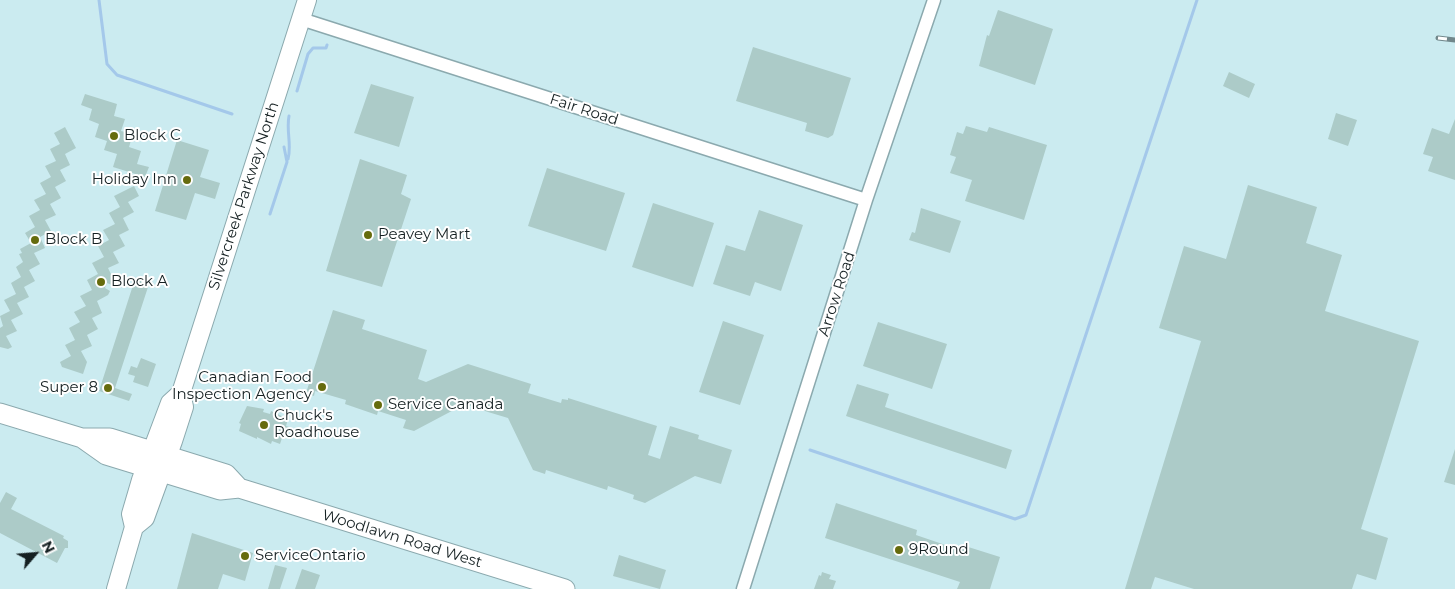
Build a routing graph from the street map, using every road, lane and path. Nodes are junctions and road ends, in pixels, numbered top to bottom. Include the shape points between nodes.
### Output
1 (307, 0) edge
2 (934, 0) edge
3 (301, 19) junction
4 (866, 200) junction
5 (0, 413) edge
6 (157, 462) junction
7 (116, 589) edge
8 (564, 589) edge
9 (743, 589) edge

1 - 3 main road, Silvercreek Parkway North
2 - 4 street, Arrow Road
3 - 4 street, Fair Road
3 - 6 main road, Silvercreek Parkway North via 181,393 184,407
4 - 9 street, Arrow Road
5 - 6 main road, Woodlawn Road West via 82,438 106,455
6 - 7 main road, Silvercreek Parkway North via 131,514 134,527
6 - 8 main road, Woodlawn Road West via 226,474 239,488

